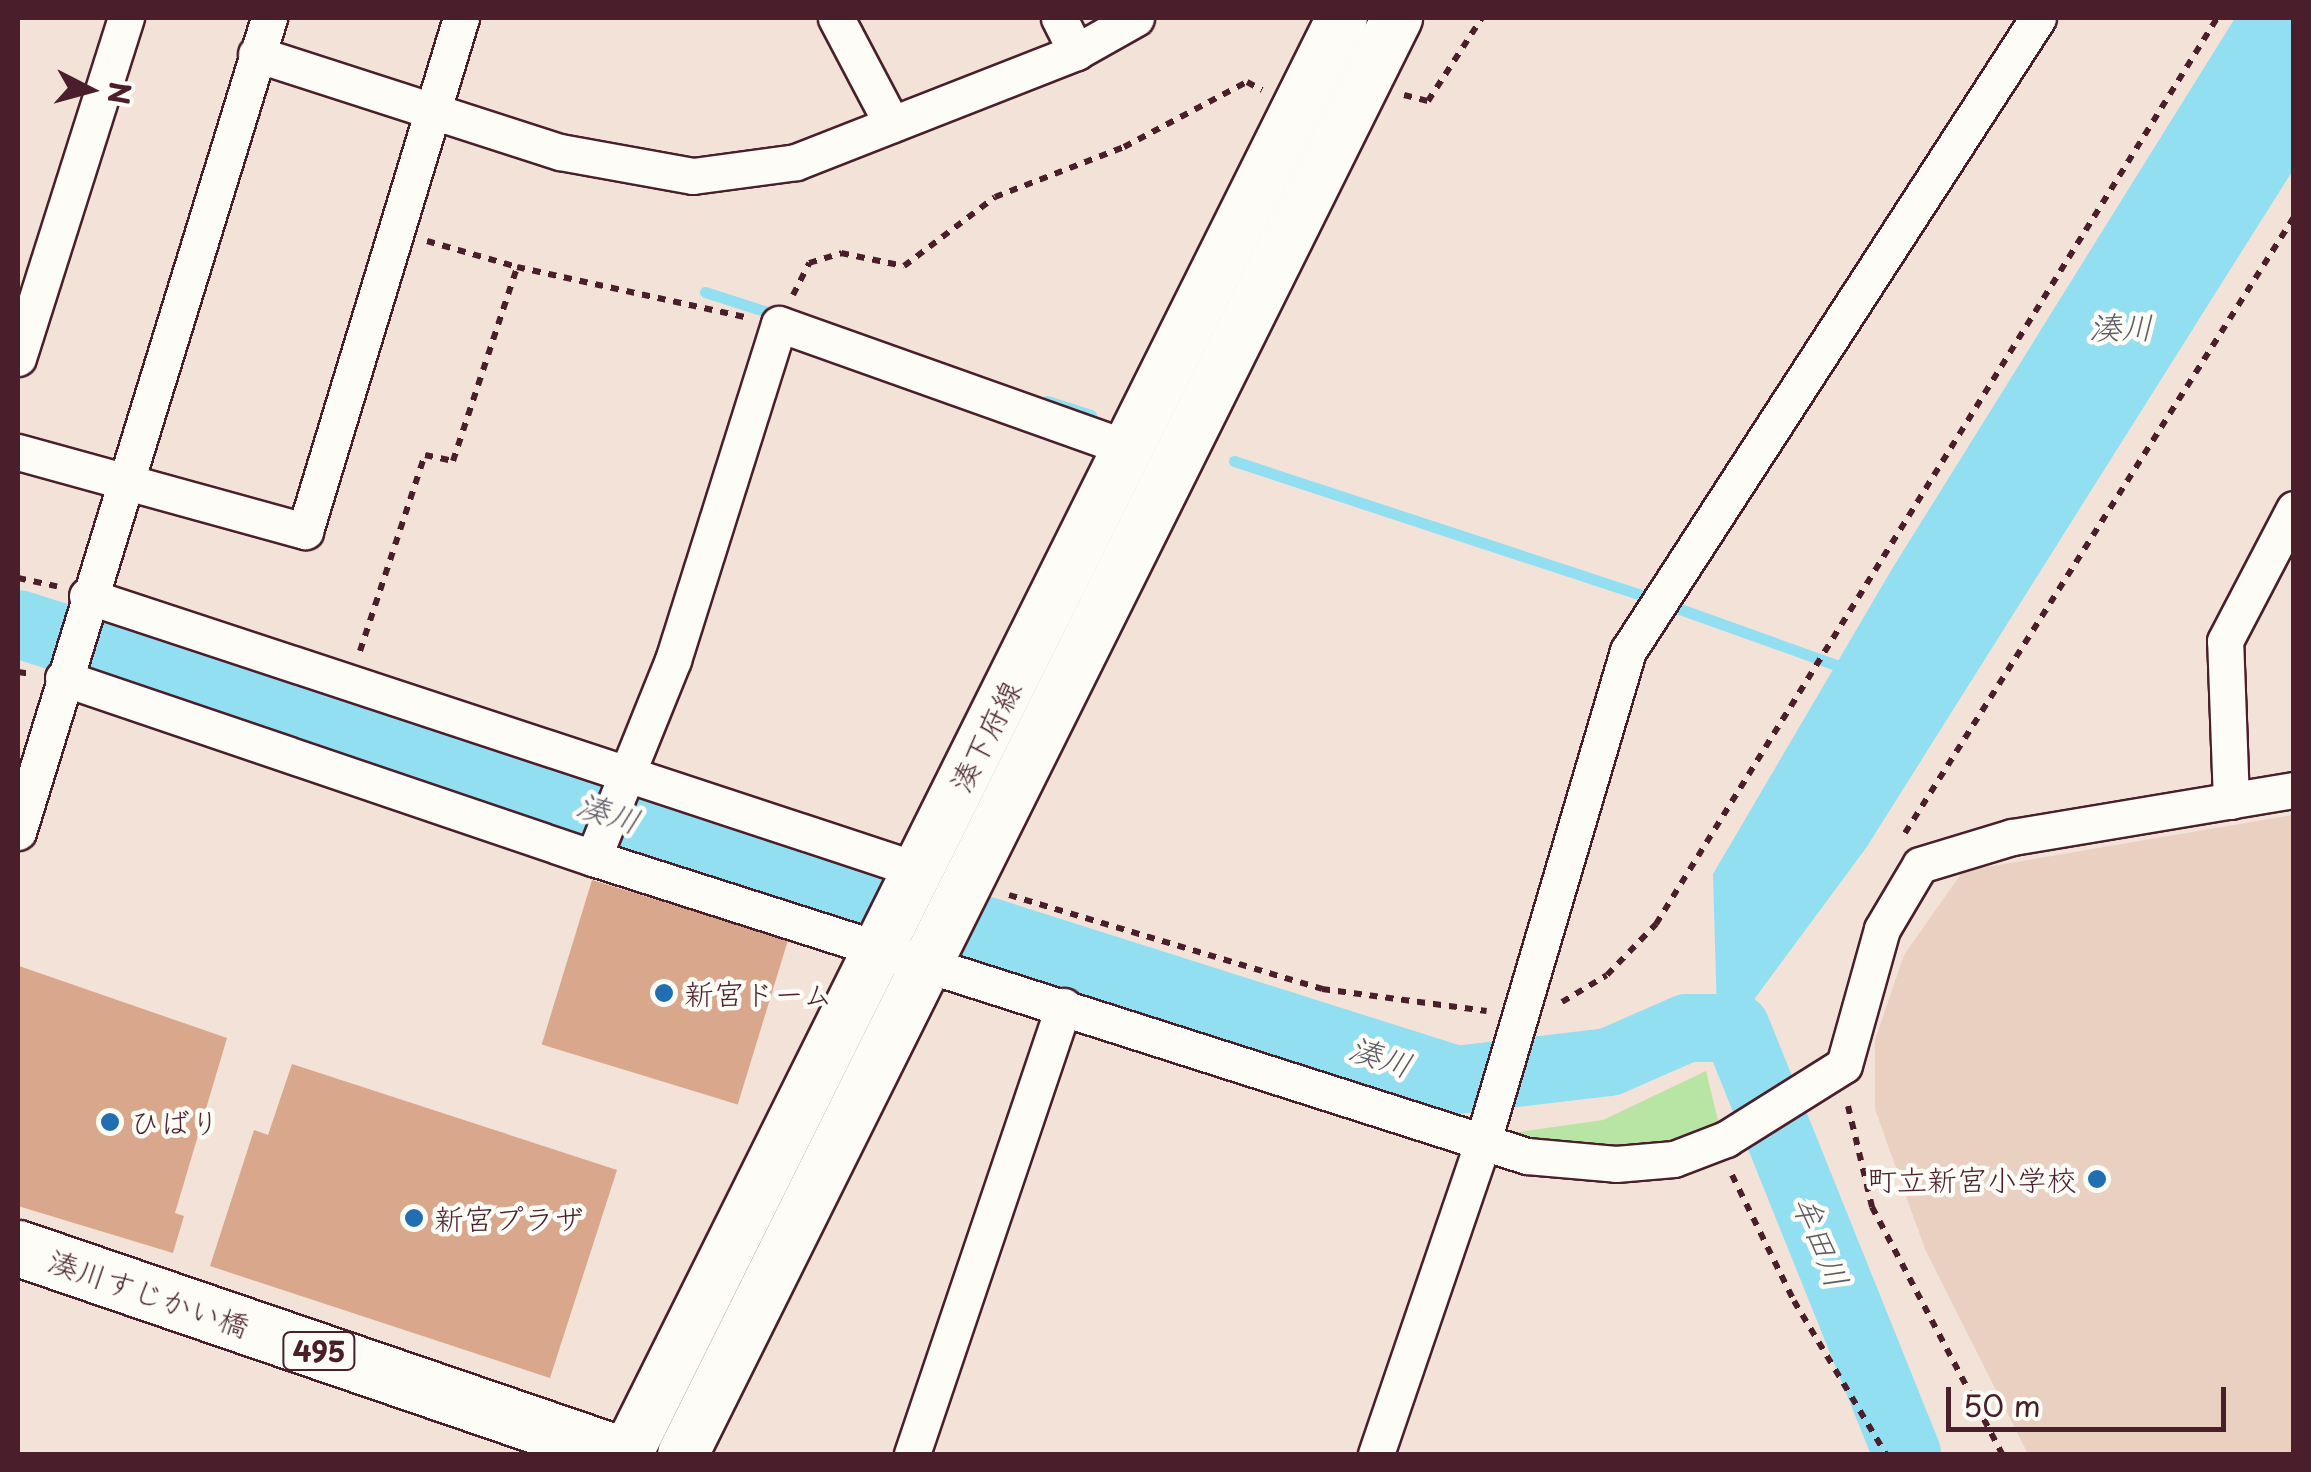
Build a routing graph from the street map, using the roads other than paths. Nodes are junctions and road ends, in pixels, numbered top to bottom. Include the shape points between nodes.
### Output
1 (126, 18) edge
2 (269, 18) edge
3 (461, 18) edge
4 (836, 18) edge
5 (1060, 18) edge
6 (1136, 18) edge
7 (1342, 18) edge
8 (1397, 18) edge
9 (2038, 18) edge
10 (1076, 52) junction
11 (256, 54) junction
12 (430, 110) junction
13 (892, 124) junction
14 (18, 358) edge
15 (1128, 448) junction
16 (18, 452) edge
17 (123, 481) junction
18 (2294, 509) edge
19 (87, 596) junction
20 (63, 678) junction
21 (628, 771) junction
22 (2294, 790) edge
23 (2231, 801) junction
24 (18, 832) edge
25 (593, 858) junction
26 (918, 870) junction
27 (877, 950) junction
28 (926, 962) junction
29 (1064, 1006) junction
30 (1486, 1130) junction
31 (18, 1248) edge
32 (620, 1454) edge
33 (628, 1454) edge
34 (683, 1454) edge
35 (912, 1454) edge
36 (1376, 1454) edge

1 - 14 street
2 - 11 street
3 - 12 street
4 - 13 street
5 - 10 street
6 - 10 street
7 - 15 main road, 湊下府線
8 - 28 main road, 湊下府線
9 - 30 street via 1628,651
10 - 13 street
11 - 12 street
11 - 17 street
12 - 13 street via 560,152 693,176 796,162
12 - 17 street via 304,531
15 - 21 street via 779,324 673,660
15 - 26 main road, 湊下府線
16 - 17 street
17 - 19 street
18 - 23 street via 2225,641
19 - 20 street
19 - 21 street
20 - 24 street
20 - 25 street
21 - 25 street
21 - 26 street
22 - 23 street
23 - 30 street via 2012,837 1920,865 1882,929 1835,1071 1722,1140 1674,1159 1616,1164 1527,1156
25 - 27 street
26 - 27 main road, 湊下府線
27 - 28 street
27 - 33 main road, 湊下府線
28 - 29 street
28 - 34 main road, 湊下府線
29 - 30 street
29 - 35 street
30 - 36 street
31 - 32 highway, 湊川すじかい橋 / 495

